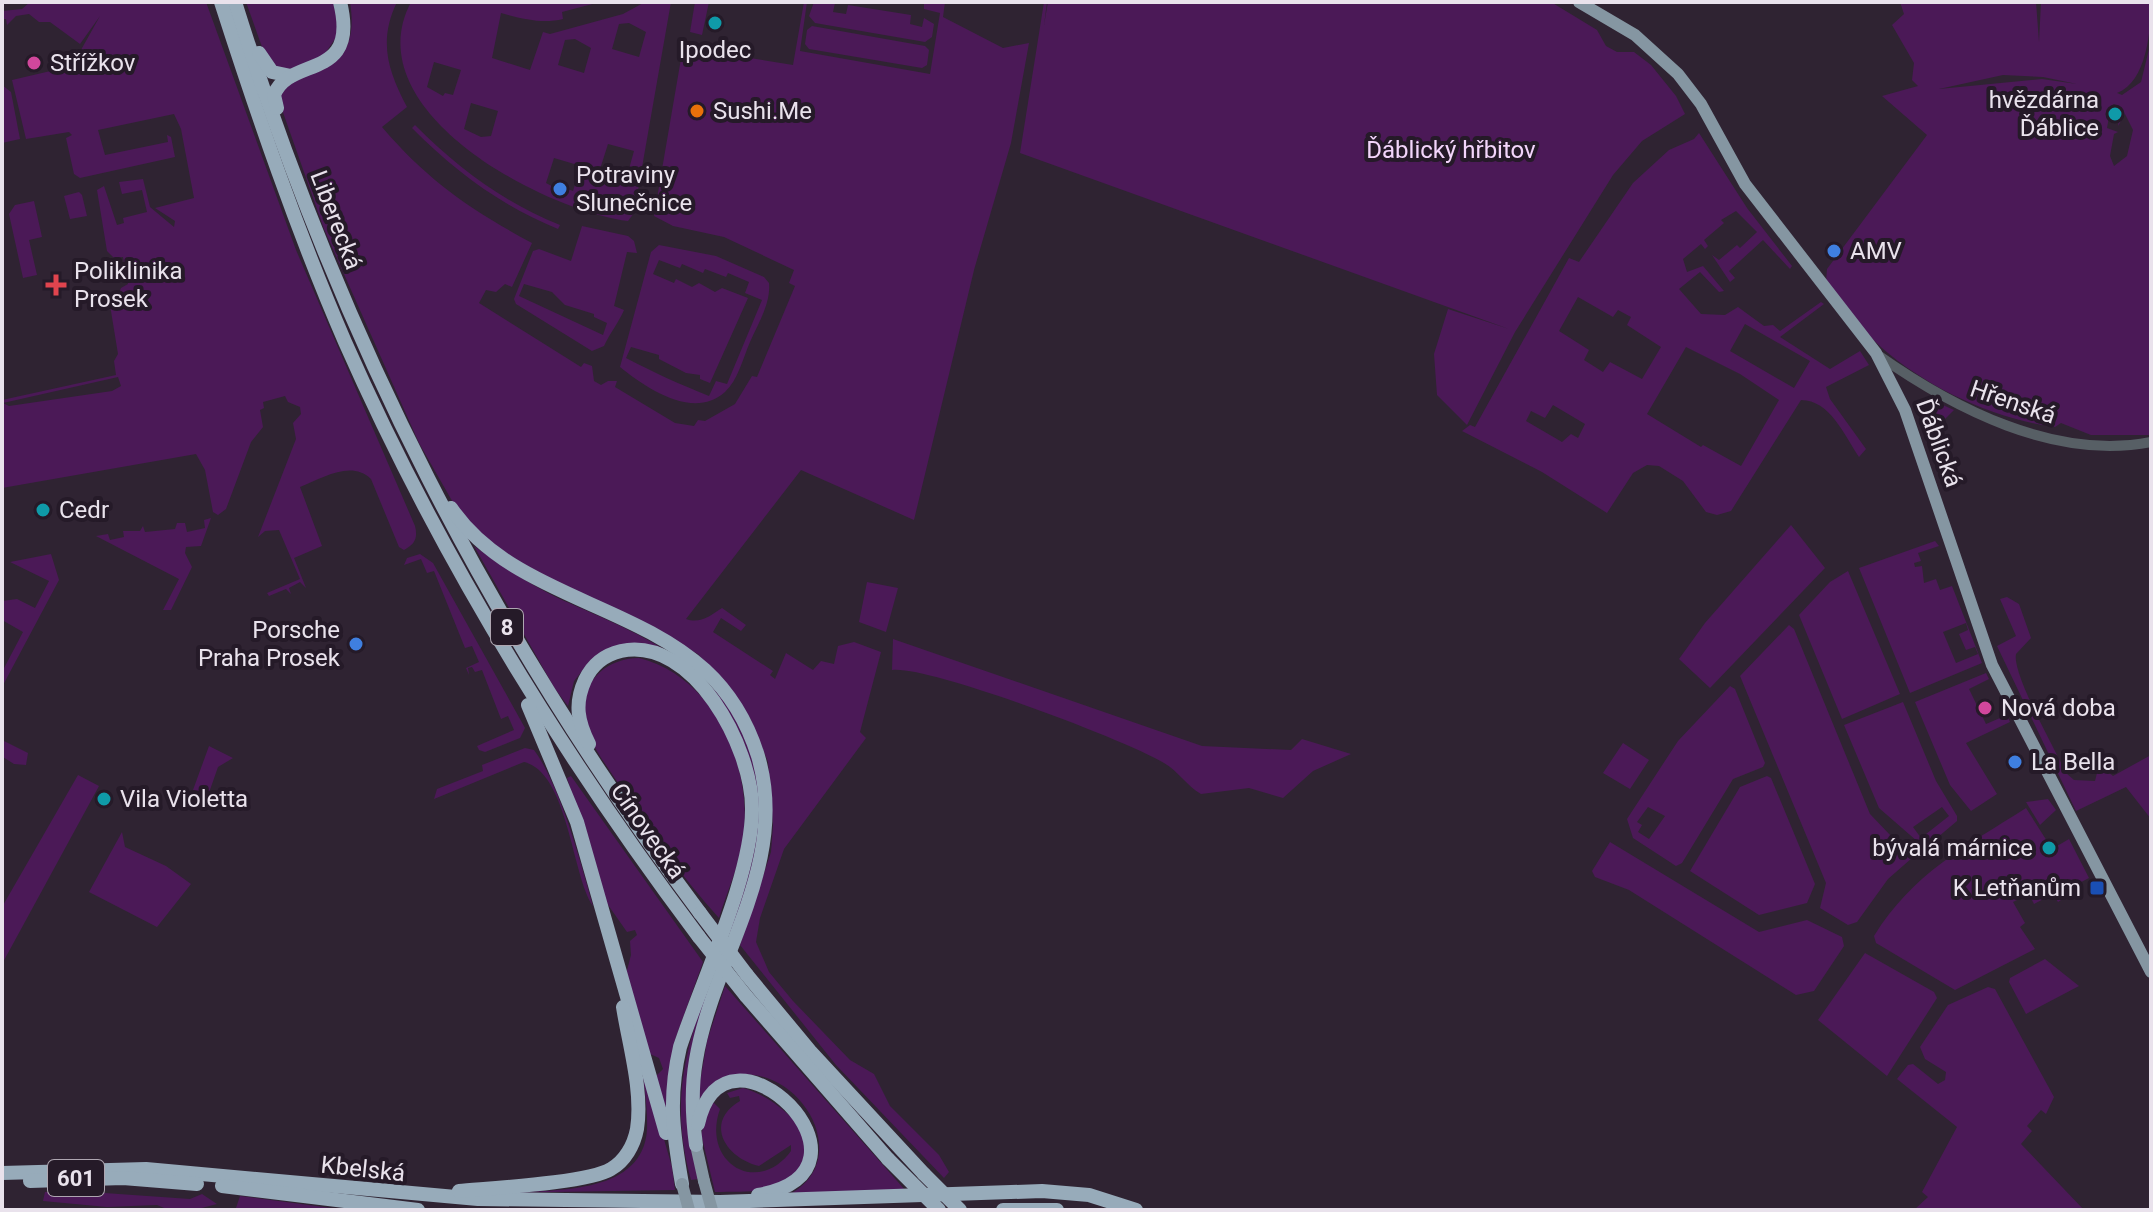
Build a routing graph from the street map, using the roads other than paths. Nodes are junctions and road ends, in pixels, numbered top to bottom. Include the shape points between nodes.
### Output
1 (221, 2) edge
2 (235, 2) edge
3 (340, 2) edge
4 (1579, 2) edge
5 (241, 20) junction
6 (291, 76) junction
7 (301, 193) junction
8 (1876, 353) junction
9 (387, 431) joint
10 (2151, 442) edge
11 (411, 447) junction
12 (499, 643) junction
13 (616, 798) junction
14 (614, 952) junction
15 (2151, 972) edge
16 (696, 1145) junction
17 (2, 1173) edge
18 (2, 1183) edge
19 (682, 1184) junction
20 (418, 1203) edge
21 (716, 1206) edge
22 (689, 1210) edge
23 (939, 1210) edge
24 (960, 1210) edge
25 (1003, 1210) edge
26 (1057, 1210) edge
27 (1136, 1210) edge

1 - 9 highway, Liberecká / 8 via 307,251
2 - 5 highway, Liberecká / 8
3 - 6 highway via 344,18 339,46 320,66
4 - 8 main road, Ďáblická via 1635,35 1678,74 1701,104 1745,184
5 - 6 highway via 266,67
5 - 7 highway, Liberecká / 8
6 - 7 highway via 274,95
7 - 11 highway, Liberecká / 8
8 - 10 street, Hřenská via 1932,392 2007,426 2084,442
8 - 15 main road, Ďáblická via 1905,410 1992,665
9 - 12 highway, Cínovecká / 8
11 - 13 highway, Cínovecká / 8 via 506,626
11 - 16 highway via 453,512 477,538 539,580 655,635 690,658 728,695 754,743 766,802 763,852 696,1059
12 - 14 highway via 566,789
12 - 23 highway, Cínovecká / 8, bridge via 583,777 699,937 888,1159
13 - 19 highway via 579,722 579,697 589,671 605,657 627,650 656,654 686,672 726,718 747,768 752,805 741,872 673,1079 671,1119
13 - 24 highway, Cínovecká / 8, bridge via 810,1051
14 - 19 highway
14 - 20 highway via 638,1112 634,1140 621,1162 588,1177
16 - 21 main road, bridge
16 - 21 highway via 700,1117 710,1098 725,1086 745,1082 781,1096 809,1132 808,1160 792,1182 768,1194
17 - 20 highway, Kbelská / 601 via 146,1169
18 - 20 highway, Kbelská / 601 via 150,1179
19 - 22 main road, bridge
20 - 21 highway, Kbelská / 601
21 - 27 highway, 601 via 1042,1191 1089,1195
25 - 26 highway

